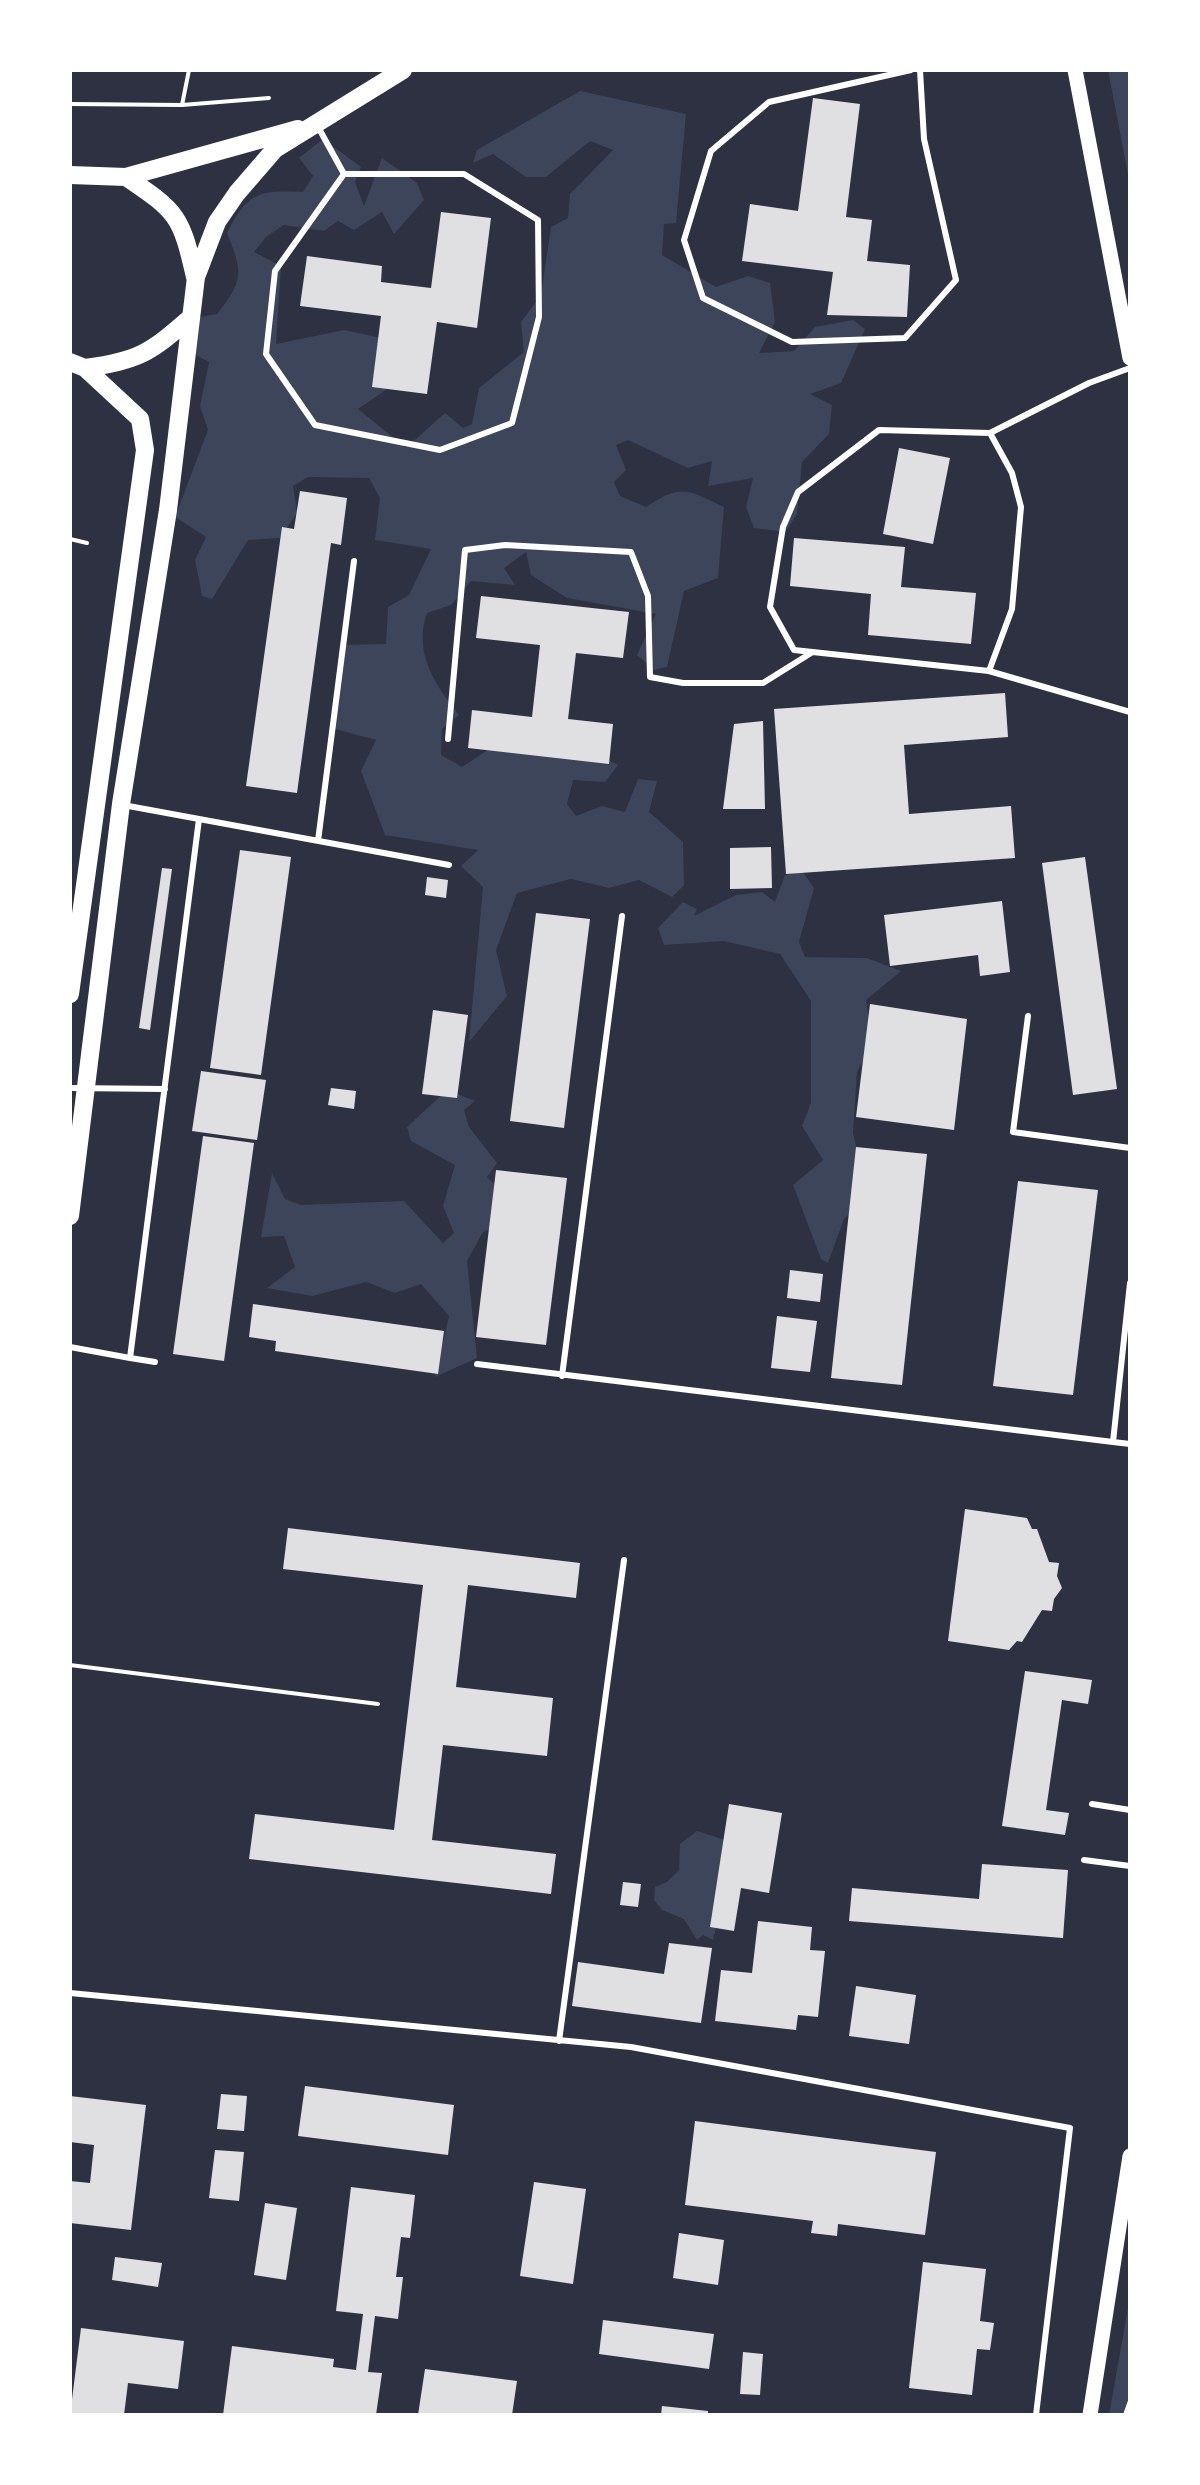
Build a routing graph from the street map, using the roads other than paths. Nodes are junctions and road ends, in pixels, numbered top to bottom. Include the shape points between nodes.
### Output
1 (403, 70) edge
2 (910, 70) edge
3 (920, 70) edge
4 (1075, 70) edge
5 (316, 124) junction
6 (344, 174) junction
7 (70, 175) edge
8 (126, 177) junction
9 (196, 277) junction
10 (190, 318) junction
11 (1130, 358) edge
12 (78, 365) edge
13 (1130, 368) edge
14 (990, 434) junction
15 (354, 562) dead end
16 (812, 652) junction
17 (989, 671) junction
18 (1130, 712) edge
19 (448, 740) dead end
20 (121, 804) junction
21 (199, 819) junction
22 (318, 840) junction
23 (449, 864) dead end
24 (622, 916) dead end
25 (70, 994) edge
26 (1028, 1016) dead end
27 (78, 1089) edge
28 (164, 1089) junction
29 (1130, 1148) edge
30 (70, 1216) edge
31 (1130, 1283) edge
32 (70, 1348) edge
33 (130, 1358) junction
34 (155, 1362) dead end
35 (476, 1364) dead end
36 (562, 1376) junction
37 (1113, 1442) junction
38 (1130, 1444) edge
39 (624, 1560) dead end
40 (1092, 1804) dead end
41 (1130, 1810) edge
42 (1084, 1860) dead end
43 (1130, 1866) edge
44 (70, 1992) edge
45 (559, 2041) junction
46 (1130, 2156) edge
47 (1036, 2415) edge
48 (1090, 2415) edge

1 - 5 main road
2 - 3 lane via 769,102 711,150 684,240 703,298 792,342 905,338 956,280 924,139
4 - 11 street
5 - 6 lane
5 - 8 main road
5 - 9 main road via 275,149 237,193
6 - 6 lane via 274,271 266,354 315,425 440,450 512,423 539,317 538,220 464,174
7 - 8 main road
8 - 9 main road via 165,203 184,230
9 - 10 main road
10 - 12 main road via 153,350 126,362
10 - 20 main road via 168,510
12 - 25 main road via 140,419 145,450
13 - 14 lane
14 - 16 lane via 878,430 798,492 783,527 770,607 794,650
14 - 17 lane via 1012,473 1021,507 1012,609
15 - 22 lane
16 - 17 lane
16 - 19 lane via 763,684 650,676 648,596 631,552 505,545 465,550
17 - 18 lane
20 - 21 lane
20 - 27 main road
21 - 22 lane
21 - 28 lane
22 - 23 lane
24 - 36 lane
26 - 29 lane via 1013,1132
27 - 28 lane
27 - 30 main road
28 - 33 lane
31 - 37 lane
32 - 33 lane
33 - 34 lane
35 - 36 lane
36 - 37 lane
37 - 38 lane
39 - 45 lane
40 - 41 lane
42 - 43 lane
44 - 45 lane
45 - 47 lane via 631,2047 1070,2128
46 - 48 street

